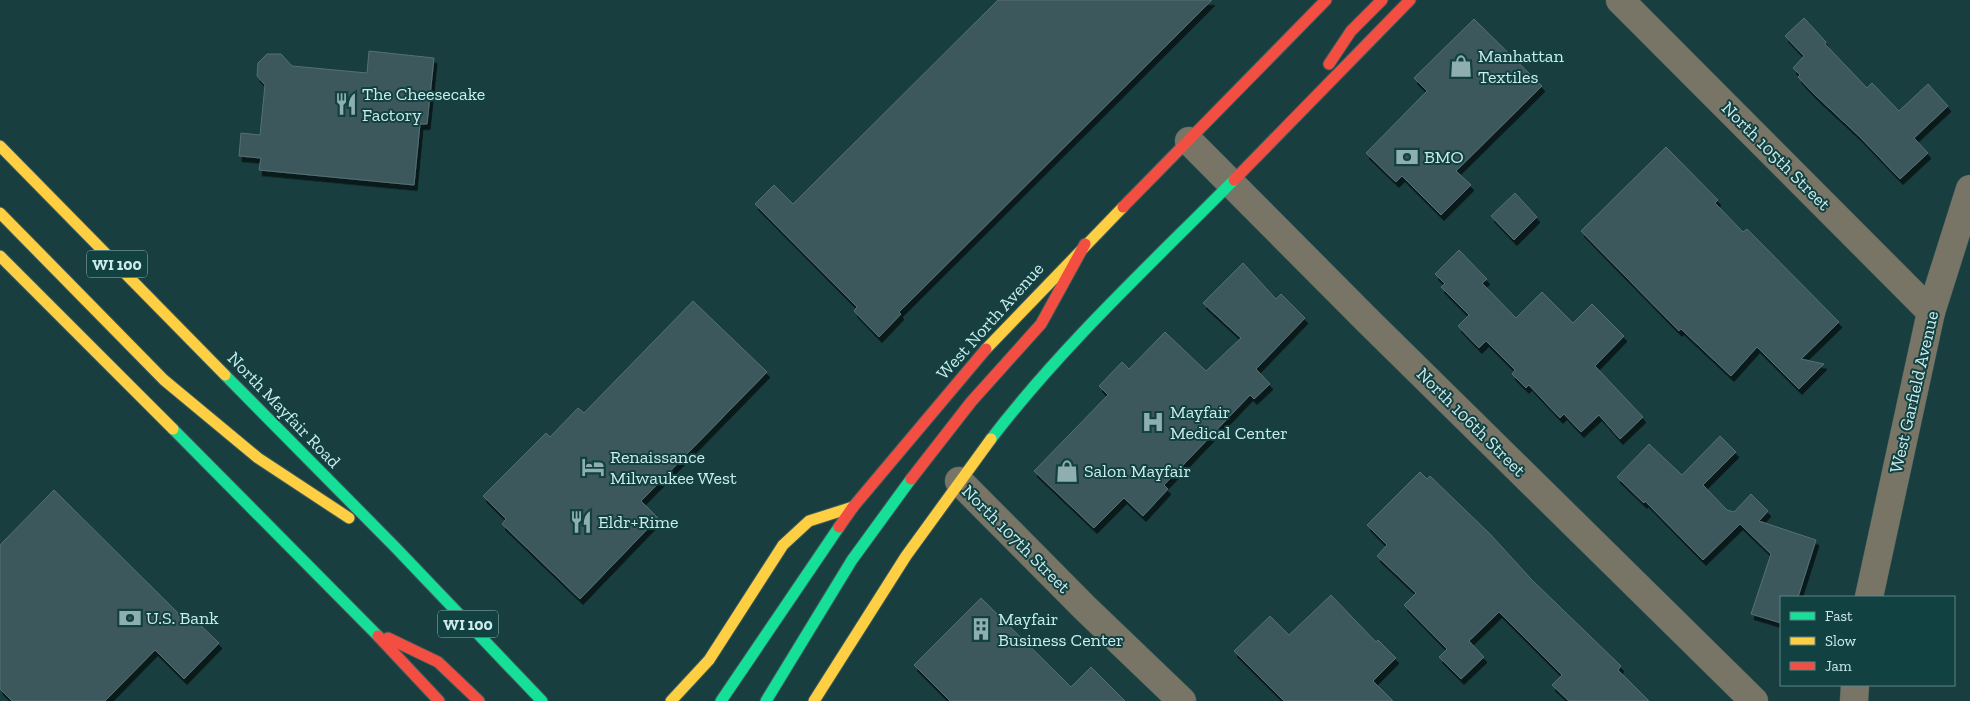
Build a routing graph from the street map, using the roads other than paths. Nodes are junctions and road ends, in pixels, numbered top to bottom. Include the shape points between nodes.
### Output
1 (1326, 0) edge
2 (1382, 0) edge
3 (1410, 0) edge
4 (1620, 0) edge
5 (1292, 119) junction
6 (1189, 141) junction
7 (0, 146) edge
8 (1230, 183) junction
9 (1970, 189) edge
10 (0, 213) edge
11 (1085, 244) junction
12 (0, 256) edge
13 (1931, 312) junction
14 (959, 480) junction
15 (853, 507) junction
16 (395, 547) junction
17 (1869, 596) edge
18 (375, 632) junction
19 (400, 675) dead end
20 (1855, 686) edge
21 (439, 701) edge
22 (479, 701) edge
23 (542, 701) edge
24 (671, 701) edge
25 (721, 701) edge
26 (766, 701) edge
27 (814, 701) edge
28 (1182, 701) edge
29 (1754, 701) edge
30 (1854, 701) edge

1 - 6 main road, West North Avenue
2 - 5 main road via 1351,31
3 - 5 main road
4 - 13 street, North 105th Street
5 - 8 main road
6 - 8 street, North 106th Street
6 - 11 main road, West North Avenue
7 - 16 main road, North Mayfair Road / WI 100
8 - 14 main road via 1067,350 1008,417
8 - 29 street, North 106th Street
9 - 13 street, West Garfield Avenue
10 - 16 main road via 164,380 258,458
11 - 15 main road, West North Avenue via 989,346
11 - 26 main road via 1041,324 959,417 852,560
12 - 18 main road
13 - 17 street, West Garfield Avenue
14 - 27 main road via 906,556
14 - 28 street, North 107th Street
15 - 24 main road via 809,521 783,545 709,660
15 - 25 main road, West North Avenue
16 - 23 main road, North Mayfair Road / WI 100
18 - 19 main road
18 - 21 main road
18 - 22 main road via 438,662
20 - 30 street

